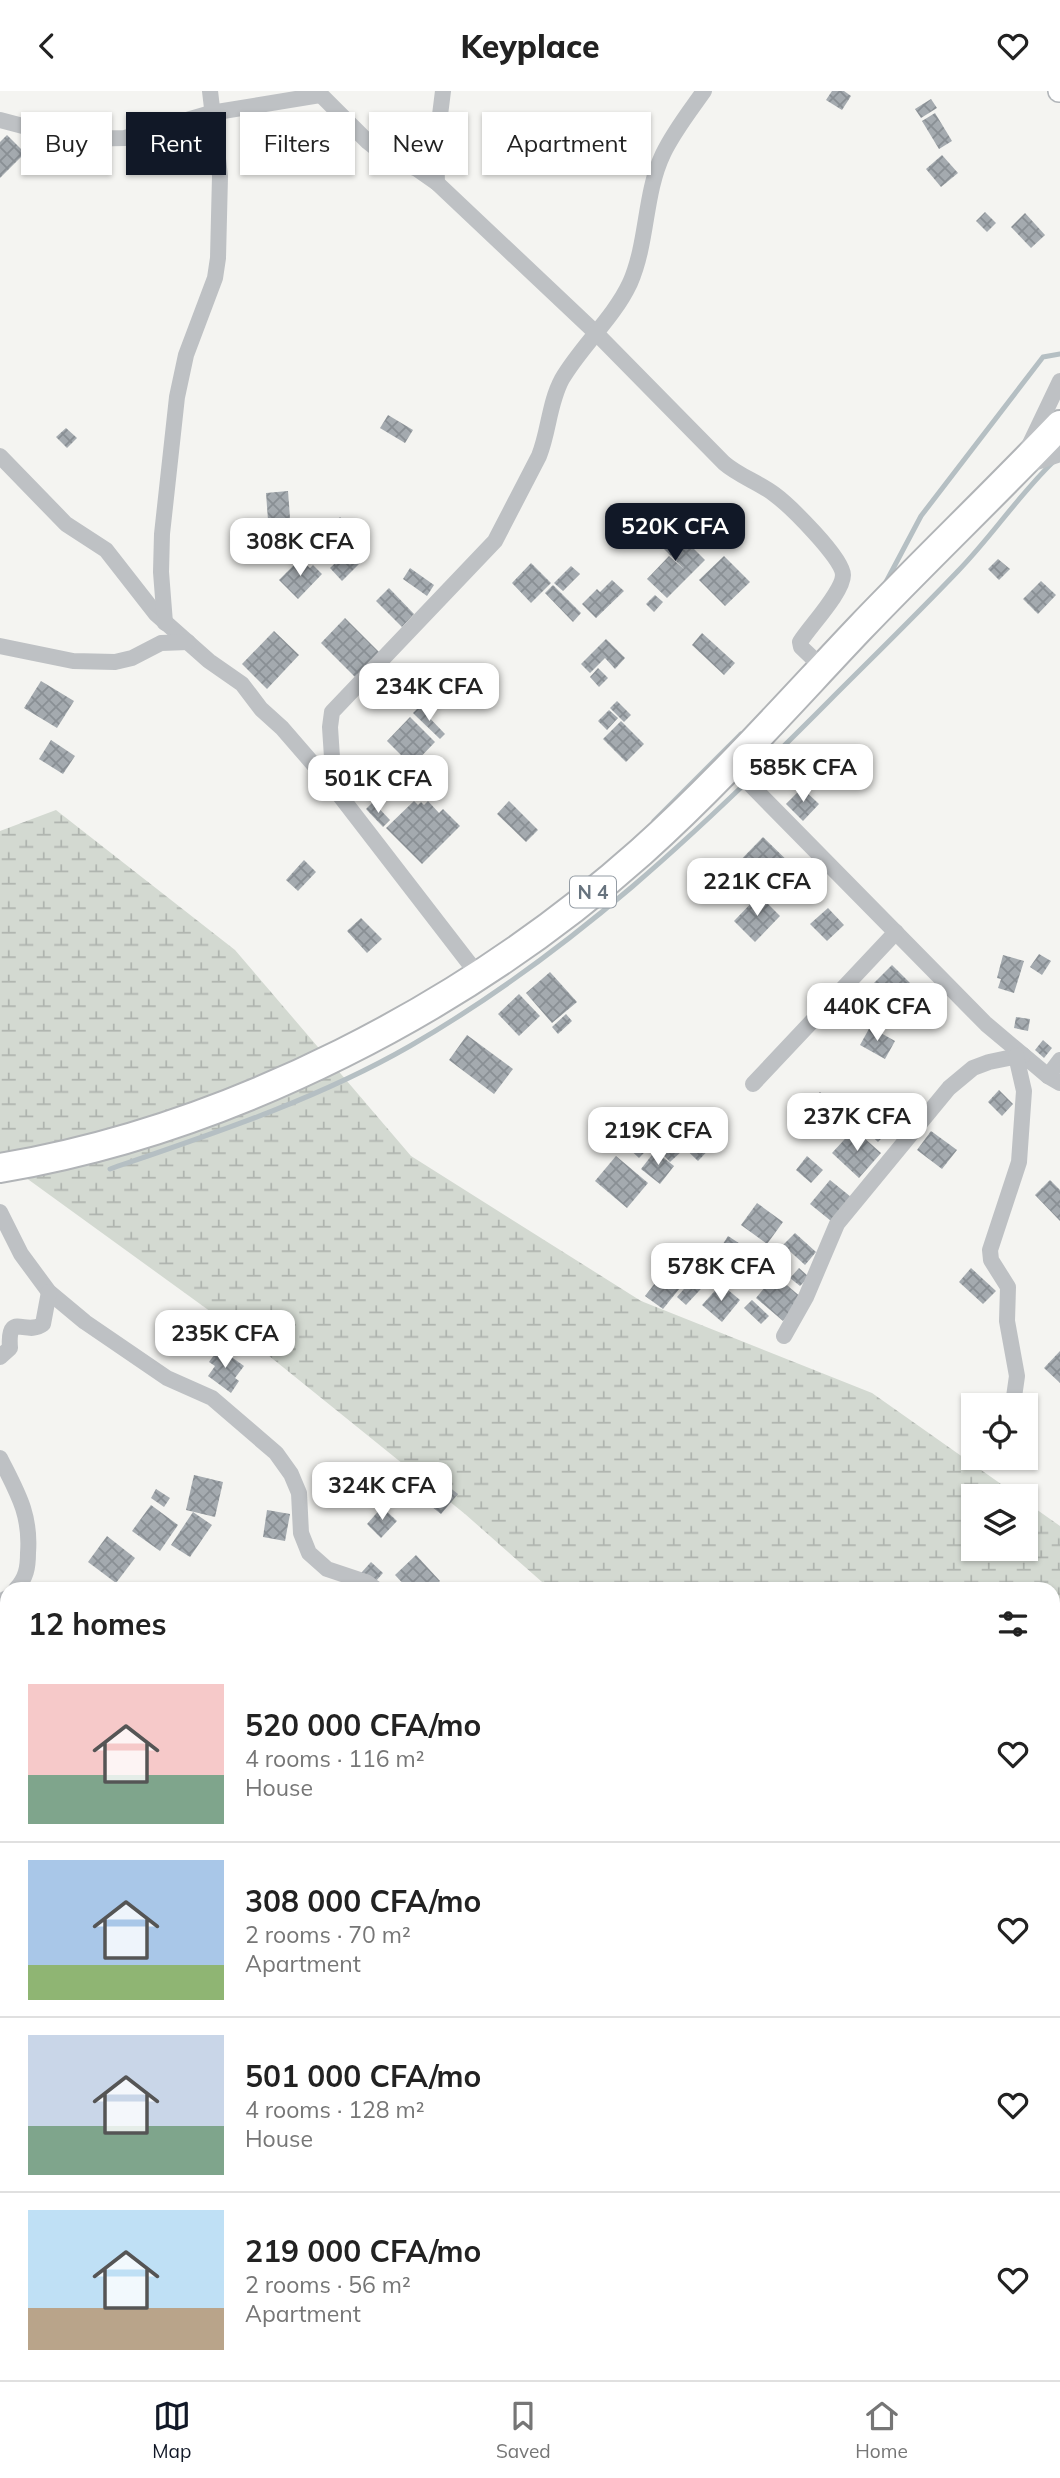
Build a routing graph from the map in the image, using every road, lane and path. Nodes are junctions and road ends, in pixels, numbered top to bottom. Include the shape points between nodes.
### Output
1 (210, 91) edge
2 (443, 91) edge
3 (704, 91) edge
4 (318, 93) edge
5 (211, 112) edge
6 (216, 112) edge
7 (0, 120) edge
8 (126, 138) edge
9 (220, 175) edge
10 (438, 183) junction
11 (597, 334) junction
12 (1060, 381) edge
13 (1060, 425) edge
14 (1060, 454) edge
15 (0, 456) edge
16 (1019, 468) junction
17 (165, 623) junction
18 (188, 642) junction
19 (0, 646) edge
20 (823, 668) junction
21 (732, 765) junction
22 (334, 788) junction
23 (896, 932) junction
24 (479, 976) junction
25 (1019, 1056) junction
26 (1060, 1060) edge
27 (1054, 1080) edge
28 (753, 1084) dead end
29 (0, 1168) edge
30 (0, 1212) edge
31 (49, 1292) junction
32 (784, 1336) dead end
33 (0, 1357) edge
34 (1015, 1393) edge
35 (0, 1458) edge
36 (26, 1582) edge
37 (363, 1582) edge

1 - 5 street
2 - 10 street via 436,148
3 - 11 street via 663,154 637,263
4 - 6 street
4 - 10 street via 382,153
7 - 8 street via 72,139
9 - 17 street via 215,278 186,355 177,397 162,534
10 - 11 street
11 - 20 street via 724,463 775,495 841,564 841,584 800,642
11 - 22 street via 558,388 544,443 495,541 332,712
12 - 16 street
13 - 16 highway, N 4
14 - 16 street
15 - 17 street via 66,524 106,550
16 - 20 highway, N 4
17 - 18 street
18 - 19 street via 161,643 115,662 61,659
18 - 22 street via 242,684
20 - 21 highway, N 4
21 - 23 street
21 - 24 highway, N 4 via 641,852 525,946
22 - 24 street
23 - 25 street
23 - 28 street
24 - 29 highway, N 4 via 360,1045 241,1098 134,1136
25 - 27 street
25 - 32 street via 973,1068 940,1099 837,1224
25 - 34 street via 1024,1091 1019,1162 990,1250 1008,1287
26 - 27 street
30 - 31 street via 21,1254
31 - 33 street via 43,1324 12,1328 10,1348
31 - 37 street via 167,1378 206,1394 276,1453 299,1493 301,1533 309,1553 327,1569
35 - 36 street via 29,1523

